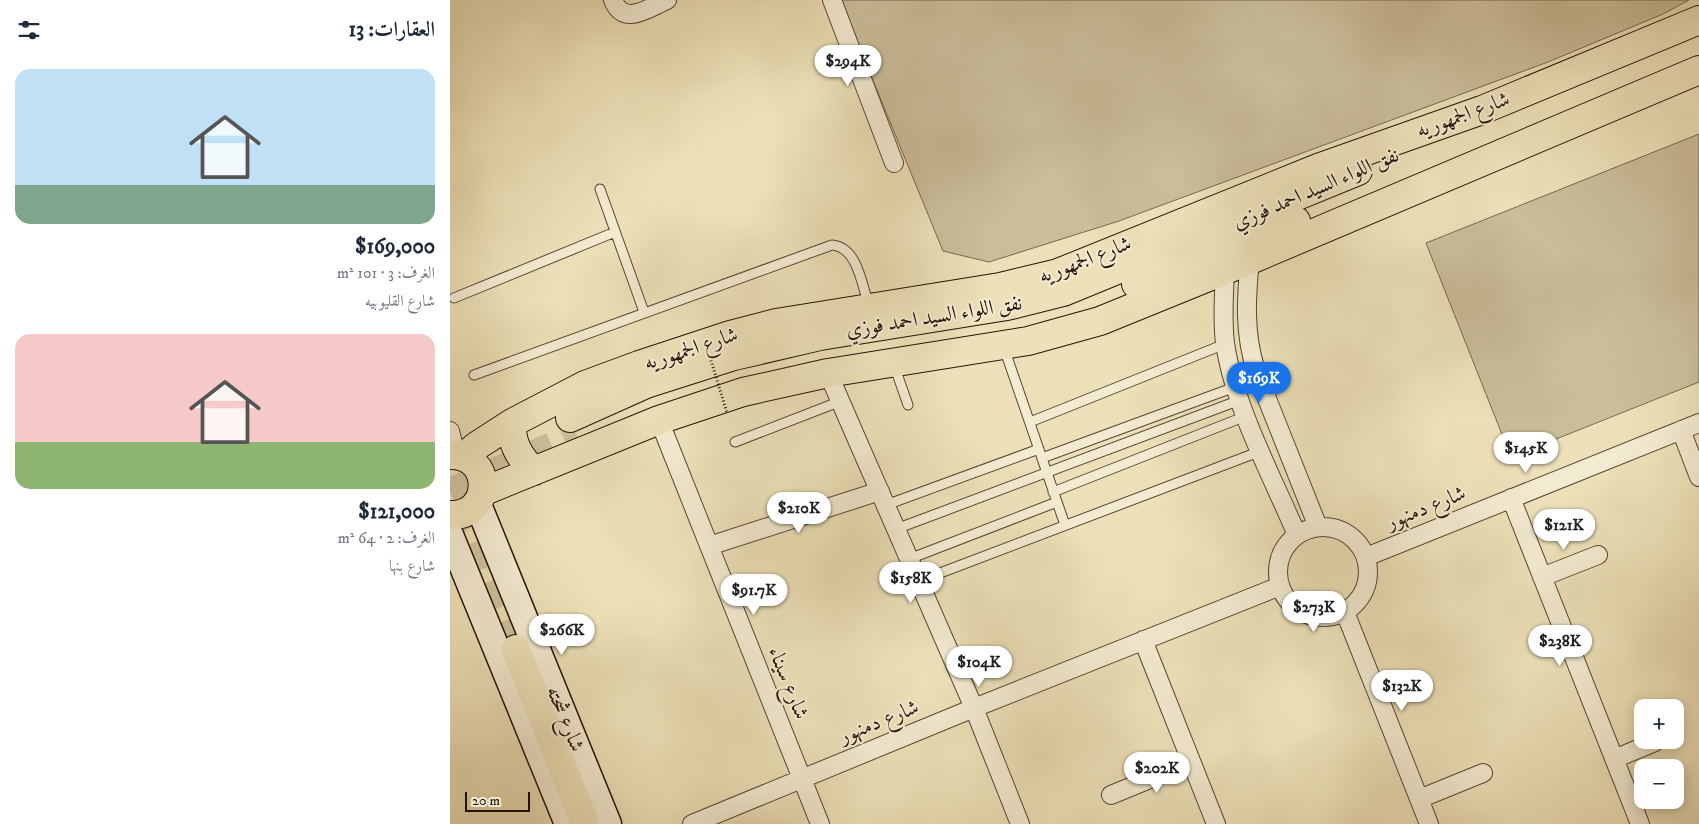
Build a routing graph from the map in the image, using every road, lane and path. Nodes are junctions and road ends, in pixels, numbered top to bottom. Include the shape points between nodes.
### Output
1 (613, 0) edge
2 (667, 0) edge
3 (832, 0) edge
4 (1699, 20) edge
5 (1699, 70) edge
6 (1482, 110) junction
7 (894, 163) dead end
8 (1451, 174) junction
9 (600, 189) dead end
10 (615, 232) junction
11 (1250, 260) junction
12 (1224, 270) junction
13 (454, 298) dead end
14 (870, 307) junction
15 (644, 312) junction
16 (1225, 344) junction
17 (1003, 346) junction
18 (710, 357) dead end
19 (893, 363) junction
20 (828, 372) junction
21 (474, 375) dead end
22 (841, 401) junction
23 (1240, 401) junction
24 (908, 405) dead end
25 (727, 413) dead end
26 (659, 420) junction
27 (1030, 422) junction
28 (512, 423) junction
29 (1699, 423) edge
30 (1681, 430) junction
31 (735, 442) dead end
32 (455, 449) edge
33 (1261, 451) junction
34 (1040, 454) junction
35 (534, 470) junction
36 (1047, 472) junction
37 (1699, 477) edge
38 (1054, 492) junction
39 (480, 497) junction
40 (883, 498) junction
41 (1511, 498) junction
42 (1057, 502) junction
43 (450, 515) edge
44 (1065, 525) junction
45 (1318, 527) junction
46 (896, 529) junction
47 (450, 535) edge
48 (1297, 535) junction
49 (709, 546) junction
50 (1598, 555) dead end
51 (1366, 557) junction
52 (909, 559) junction
53 (507, 576) junction
54 (1542, 577) junction
55 (919, 581) junction
56 (1280, 586) junction
57 (473, 590) junction
58 (1345, 612) junction
59 (1143, 640) junction
60 (516, 649) tunnel mouth
61 (974, 708) junction
62 (1638, 749) edge
63 (1614, 759) junction
64 (1191, 762) junction
65 (1483, 773) dead end
66 (802, 778) junction
67 (1111, 795) dead end
68 (1419, 799) junction
69 (1423, 822) edge
70 (568, 824) edge
71 (585, 824) edge
72 (608, 824) edge
73 (692, 824) edge
74 (820, 824) edge
75 (1020, 824) edge
76 (1216, 824) edge
77 (1640, 824) edge

1 - 2 street via 620,12 626,15
3 - 7 street
4 - 6 highway, شارع الجمهوريه
5 - 8 highway
6 - 8 highway, نفق اللواء السيد احمد فوزي via 1422,145 1063,292 1007,306 820,336 734,356 646,384 574,426 696,387 824,354 1045,317 1384,185
6 - 14 highway, شارع الجمهوريه via 1318,168 1058,272 1000,287
8 - 11 highway
9 - 10 lane
10 - 13 lane
10 - 15 lane
11 - 12 highway
11 - 45 street via 1245,307 1249,350
12 - 16 street
12 - 17 highway via 1100,321
14 - 15 lane via 853,259 839,246 832,245
14 - 28 highway, شارع الجمهوريه via 776,323 686,348 585,385
15 - 21 lane
16 - 23 street
16 - 27 lane
17 - 19 highway
17 - 27 lane
18 - 25 path, bridge
19 - 20 highway
19 - 24 lane
20 - 22 street
20 - 26 highway via 743,392
22 - 31 lane
22 - 40 street
23 - 33 street
23 - 34 lane
23 - 36 lane
23 - 38 lane
26 - 35 highway
26 - 49 street, شارع سيناء
27 - 34 lane
28 - 32 highway, شارع الجمهوريه
28 - 35 highway via 517,451
29 - 30 street, شارع دمنهور
30 - 37 street
30 - 41 street, شارع دمنهور
32 - 39 highway via 480,471
33 - 44 lane
33 - 48 street
34 - 36 lane
34 - 40 lane
35 - 39 highway
36 - 38 lane
36 - 46 lane
38 - 42 lane
39 - 43 highway via 467,511
39 - 53 main road, شارع شحته
40 - 46 street
40 - 49 street
41 - 51 street, شارع دمنهور
41 - 54 street
42 - 44 lane
42 - 52 lane
44 - 55 lane
45 - 48 street
45 - 51 street via 1342,531 1361,546
46 - 52 street
47 - 57 main road, شارع شحته
48 - 56 street via 1282,553 1278,564
49 - 66 street, شارع سيناء
50 - 54 street
51 - 58 street via 1368,583 1363,594
52 - 55 street
53 - 57 main road via 485,579
53 - 72 main road, شارع شحته
54 - 63 street
55 - 61 street
56 - 58 street via 1292,606 1306,615 1323,618
56 - 59 street, شارع دمنهور
57 - 70 main road, شارع شحته
58 - 68 street
59 - 61 street, شارع دمنهور
59 - 64 street
60 - 71 highway
61 - 66 street, شارع دمنهور
61 - 75 street
62 - 63 street
63 - 77 street
64 - 67 street
64 - 76 street
65 - 68 street
66 - 73 street, شارع دمنهور
66 - 74 street, شارع سيناء
68 - 69 street

